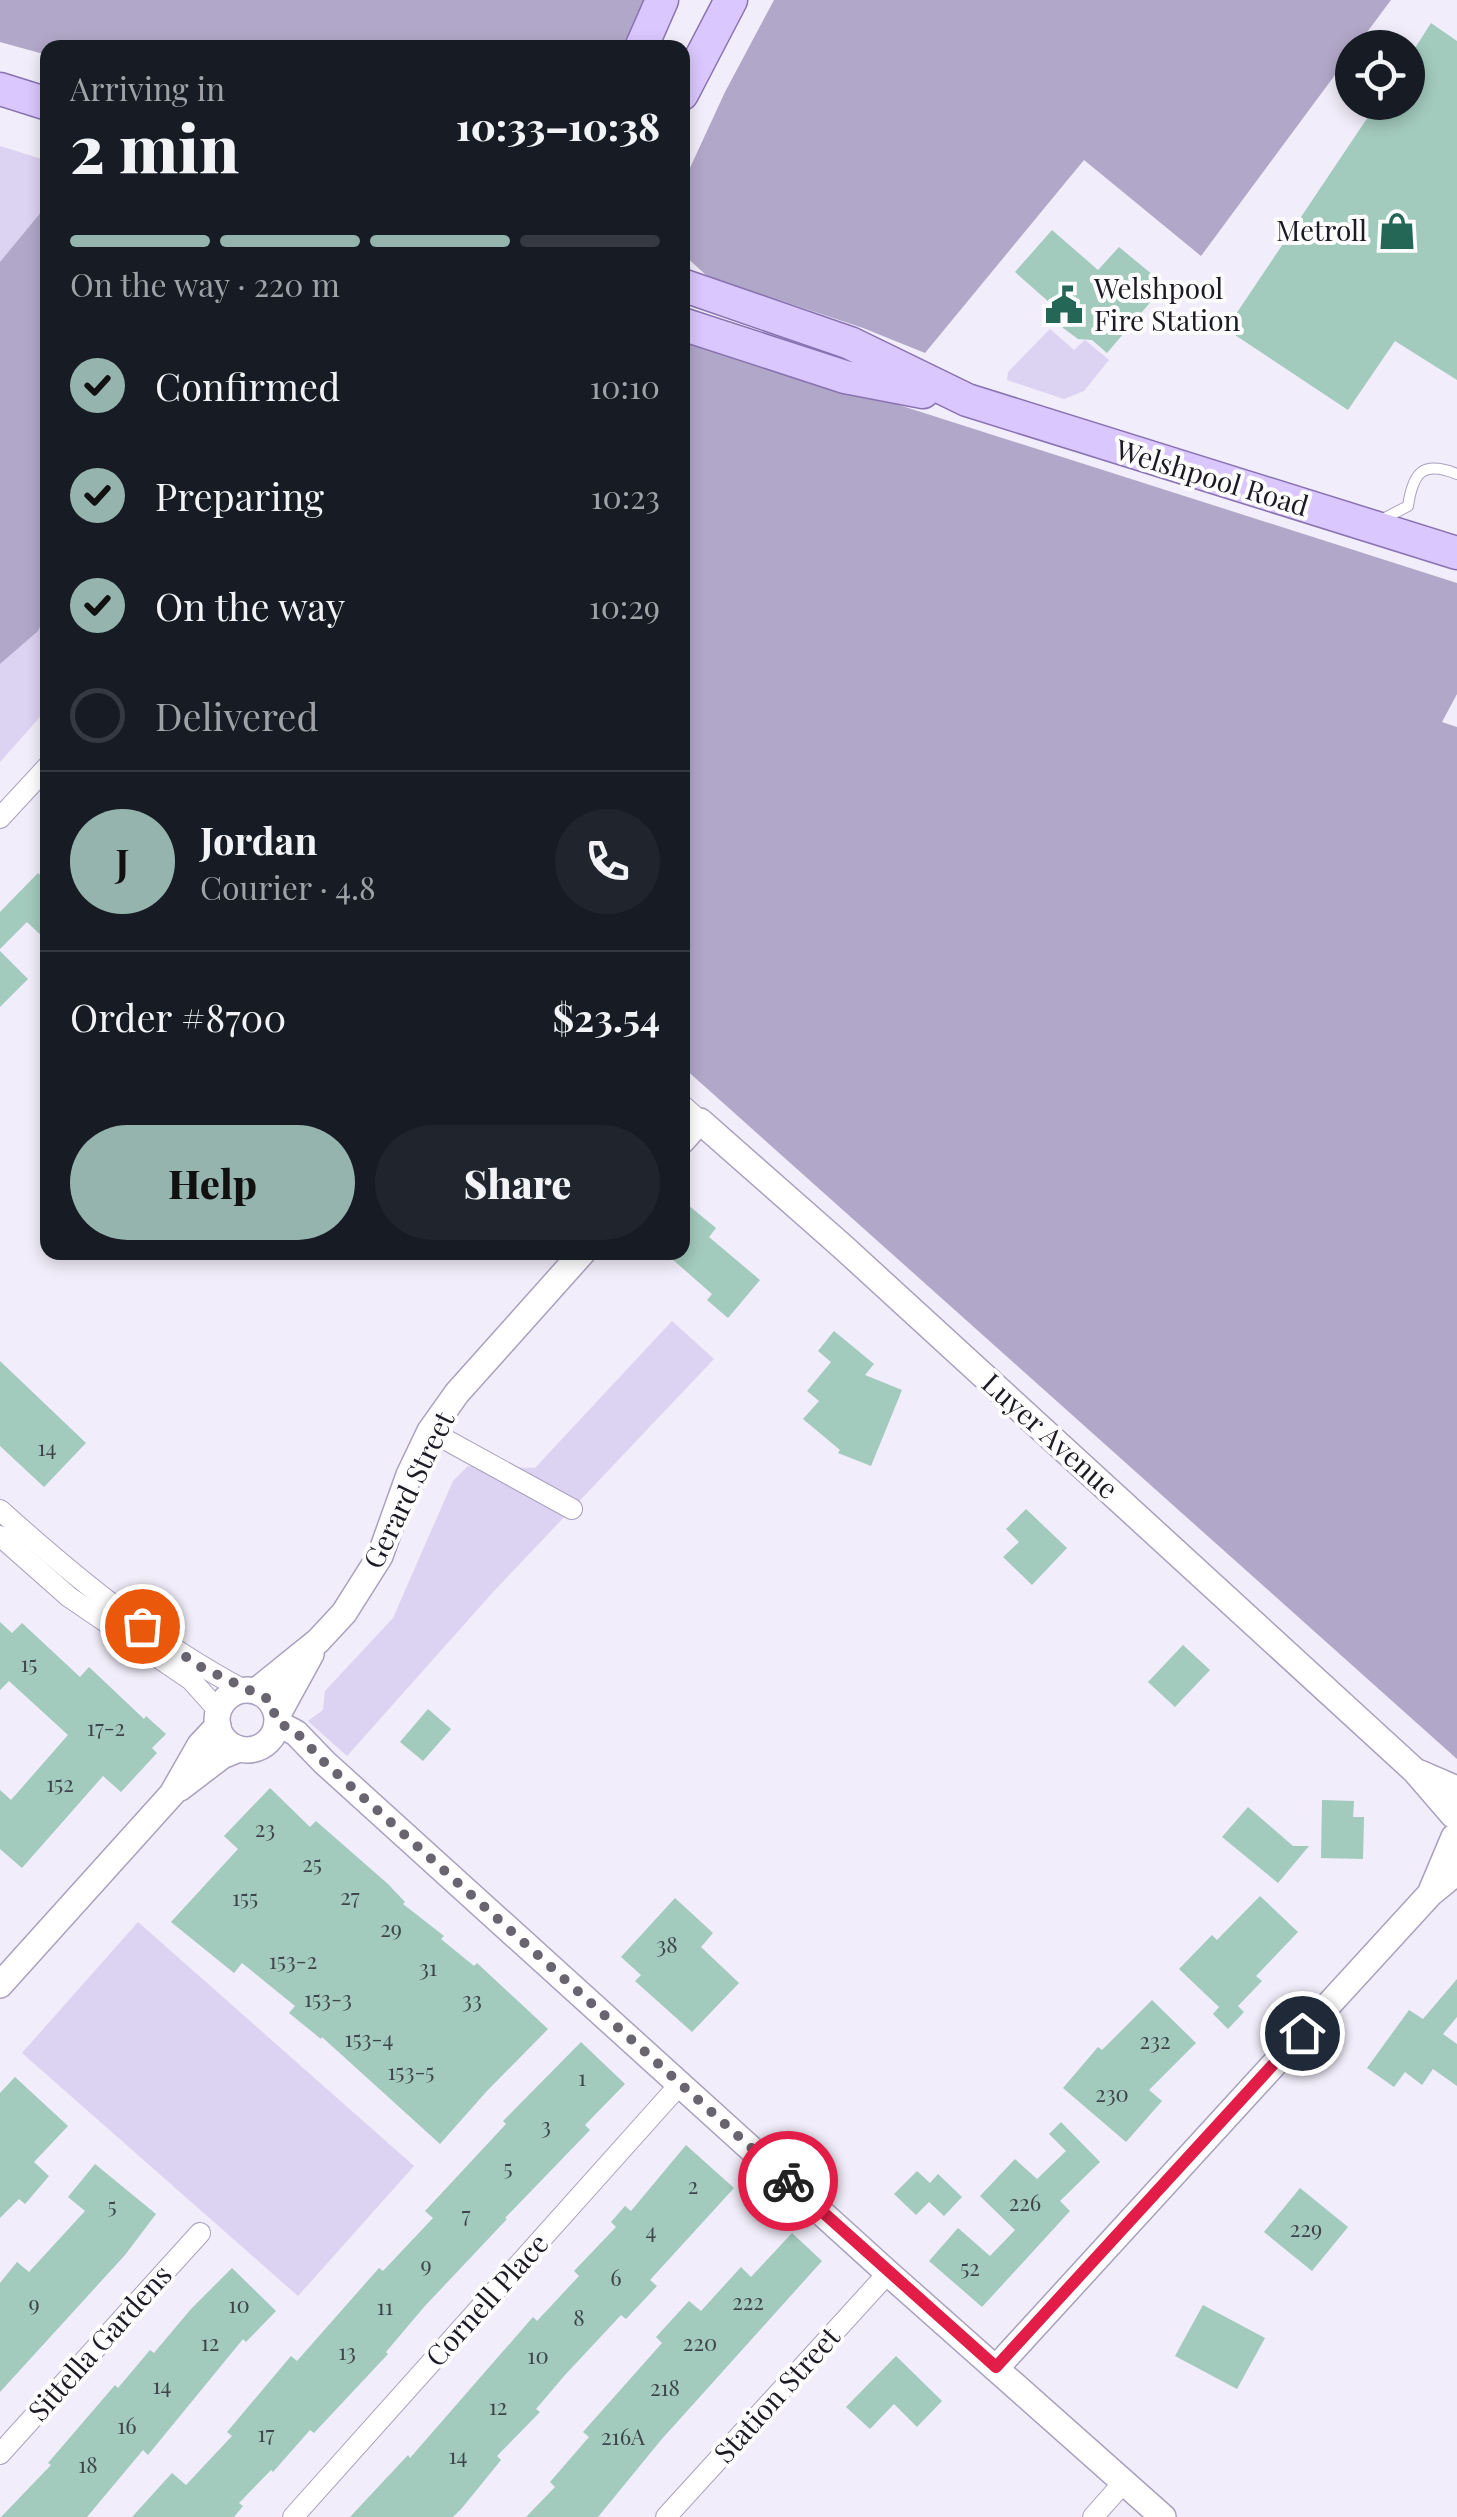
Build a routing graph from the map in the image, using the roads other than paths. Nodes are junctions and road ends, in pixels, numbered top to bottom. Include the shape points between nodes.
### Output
1 (662, 0) edge
2 (731, 0) edge
3 (644, 40) edge
4 (690, 79) edge
5 (0, 88) edge
6 (40, 101) edge
7 (690, 287) edge
8 (690, 327) edge
9 (967, 400) junction
10 (1457, 474) edge
11 (1365, 525) junction
12 (1457, 553) edge
13 (40, 775) edge
14 (0, 818) edge
15 (691, 1113) edge
16 (576, 1260) edge
17 (430, 1431) junction
18 (0, 1510) edge
19 (572, 1510) dead end
20 (0, 1536) edge
21 (318, 1641) junction
22 (250, 1690) junction
23 (218, 1718) junction
24 (274, 1726) junction
25 (239, 1748) junction
26 (1415, 1771) junction
27 (1457, 1789) edge
28 (172, 1794) junction
29 (1455, 1825) edge
30 (1457, 1872) edge
31 (1430, 1894) junction
32 (0, 1986) edge
33 (681, 2083) junction
34 (200, 2233) dead end
35 (888, 2273) junction
36 (996, 2367) junction
37 (0, 2454) edge
38 (1124, 2482) junction
39 (292, 2517) edge
40 (666, 2517) edge
41 (1093, 2517) edge
42 (1162, 2517) edge

1 - 3 main road
2 - 4 main road
5 - 6 main road
7 - 9 main road, Welshpool Road via 850,343
8 - 9 main road, Welshpool Road via 845,377
9 - 11 main road, Welshpool Road
10 - 11 lane via 1432,468 1418,474 1408,506
11 - 12 main road, Welshpool Road
13 - 14 street
15 - 26 street, Luyer Avenue
16 - 17 street, Gerard Street
17 - 19 street
17 - 21 street, Gerard Street via 380,1556
18 - 22 street via 109,1604 199,1666
20 - 23 street via 69,1597 191,1680
21 - 22 street, Gerard Street
21 - 24 street, Gerard Street
22 - 23 street via 228,1696
22 - 24 street via 270,1700
23 - 25 street via 225,1740
23 - 28 street
24 - 25 street via 255,1748
24 - 33 street via 296,1732
25 - 28 street
26 - 27 street, Luyer Avenue
26 - 29 street, Luyer Avenue
28 - 32 street
29 - 31 street
30 - 31 street
31 - 36 street
33 - 35 street
33 - 39 street, Cornell Place
34 - 37 street, Sittella Gardens
35 - 36 street
35 - 40 street, Station Street
36 - 38 street
38 - 41 street
38 - 42 street

